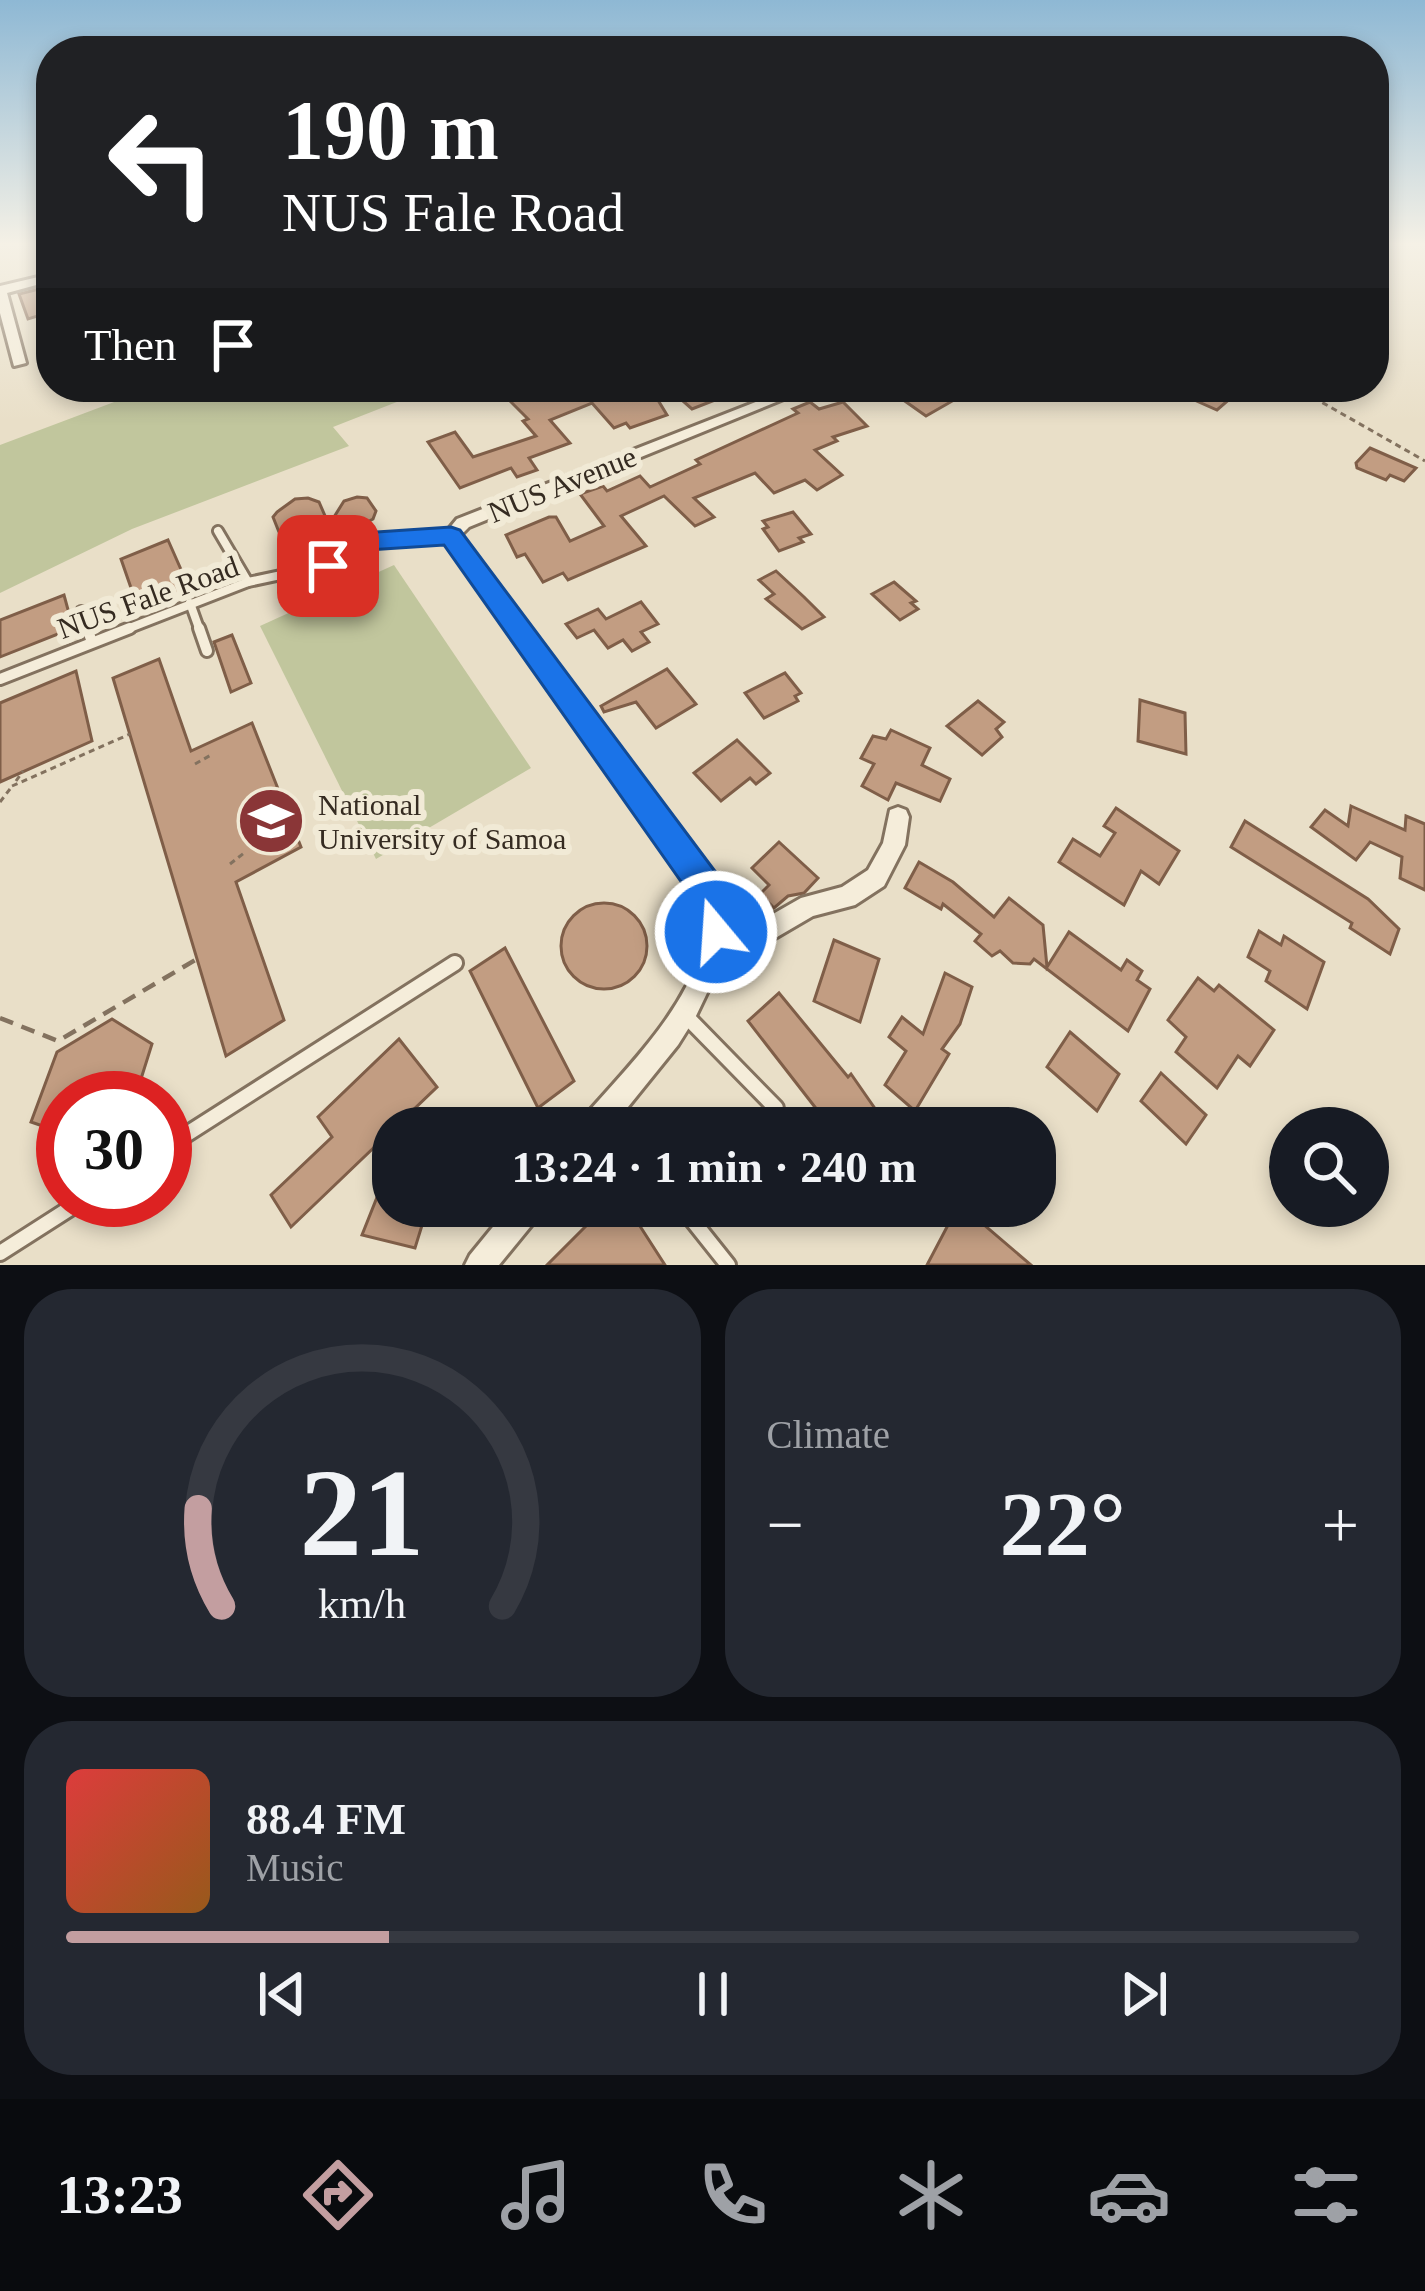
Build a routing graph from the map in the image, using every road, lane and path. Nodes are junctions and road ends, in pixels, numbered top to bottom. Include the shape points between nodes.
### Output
1 (3, 303) edge
2 (19, 363) dead end
3 (768, 402) edge
4 (1321, 402) edge
5 (1425, 461) edge
6 (218, 531) dead end
7 (451, 536) junction
8 (248, 582) junction
9 (190, 603) junction
10 (81, 610) dead end
11 (92, 641) junction
12 (207, 651) dead end
13 (0, 680) edge
14 (130, 734) dead end
15 (211, 754) dead end
16 (195, 764) dead end
17 (23, 771) dead end
18 (12, 786) junction
19 (0, 802) edge
20 (898, 817) dead end
21 (244, 853) dead end
22 (230, 863) dead end
23 (196, 959) dead end
24 (455, 963) dead end
25 (707, 965) junction
26 (684, 1014) junction
27 (0, 1018) edge
28 (84, 1027) junction
29 (86, 1035) dead end
30 (617, 1107) edge
31 (775, 1107) edge
32 (192, 1131) edge
33 (41, 1227) edge
34 (512, 1227) edge
35 (698, 1227) edge
36 (0, 1253) edge
37 (480, 1265) edge
38 (728, 1265) edge

1 - 2 street
3 - 7 street, NUS Avenue via 463,523
4 - 5 path
6 - 8 lane
7 - 8 lane, NUS Fale Road via 362,542 328,566
7 - 25 street, NUS Avenue via 710,894 716,932
8 - 9 lane, NUS Fale Road
9 - 11 lane, NUS Fale Road
9 - 12 lane
10 - 11 lane
11 - 13 lane, NUS Fale Road
14 - 18 path
15 - 16 path
17 - 18 path
18 - 19 path
20 - 25 street via 876,878
21 - 22 path
23 - 28 path
24 - 32 lane
25 - 26 street, NUS Avenue
26 - 30 street, NUS Avenue
26 - 31 lane
27 - 28 path via 58,1041
28 - 29 path
33 - 36 lane
34 - 37 street
35 - 38 lane

